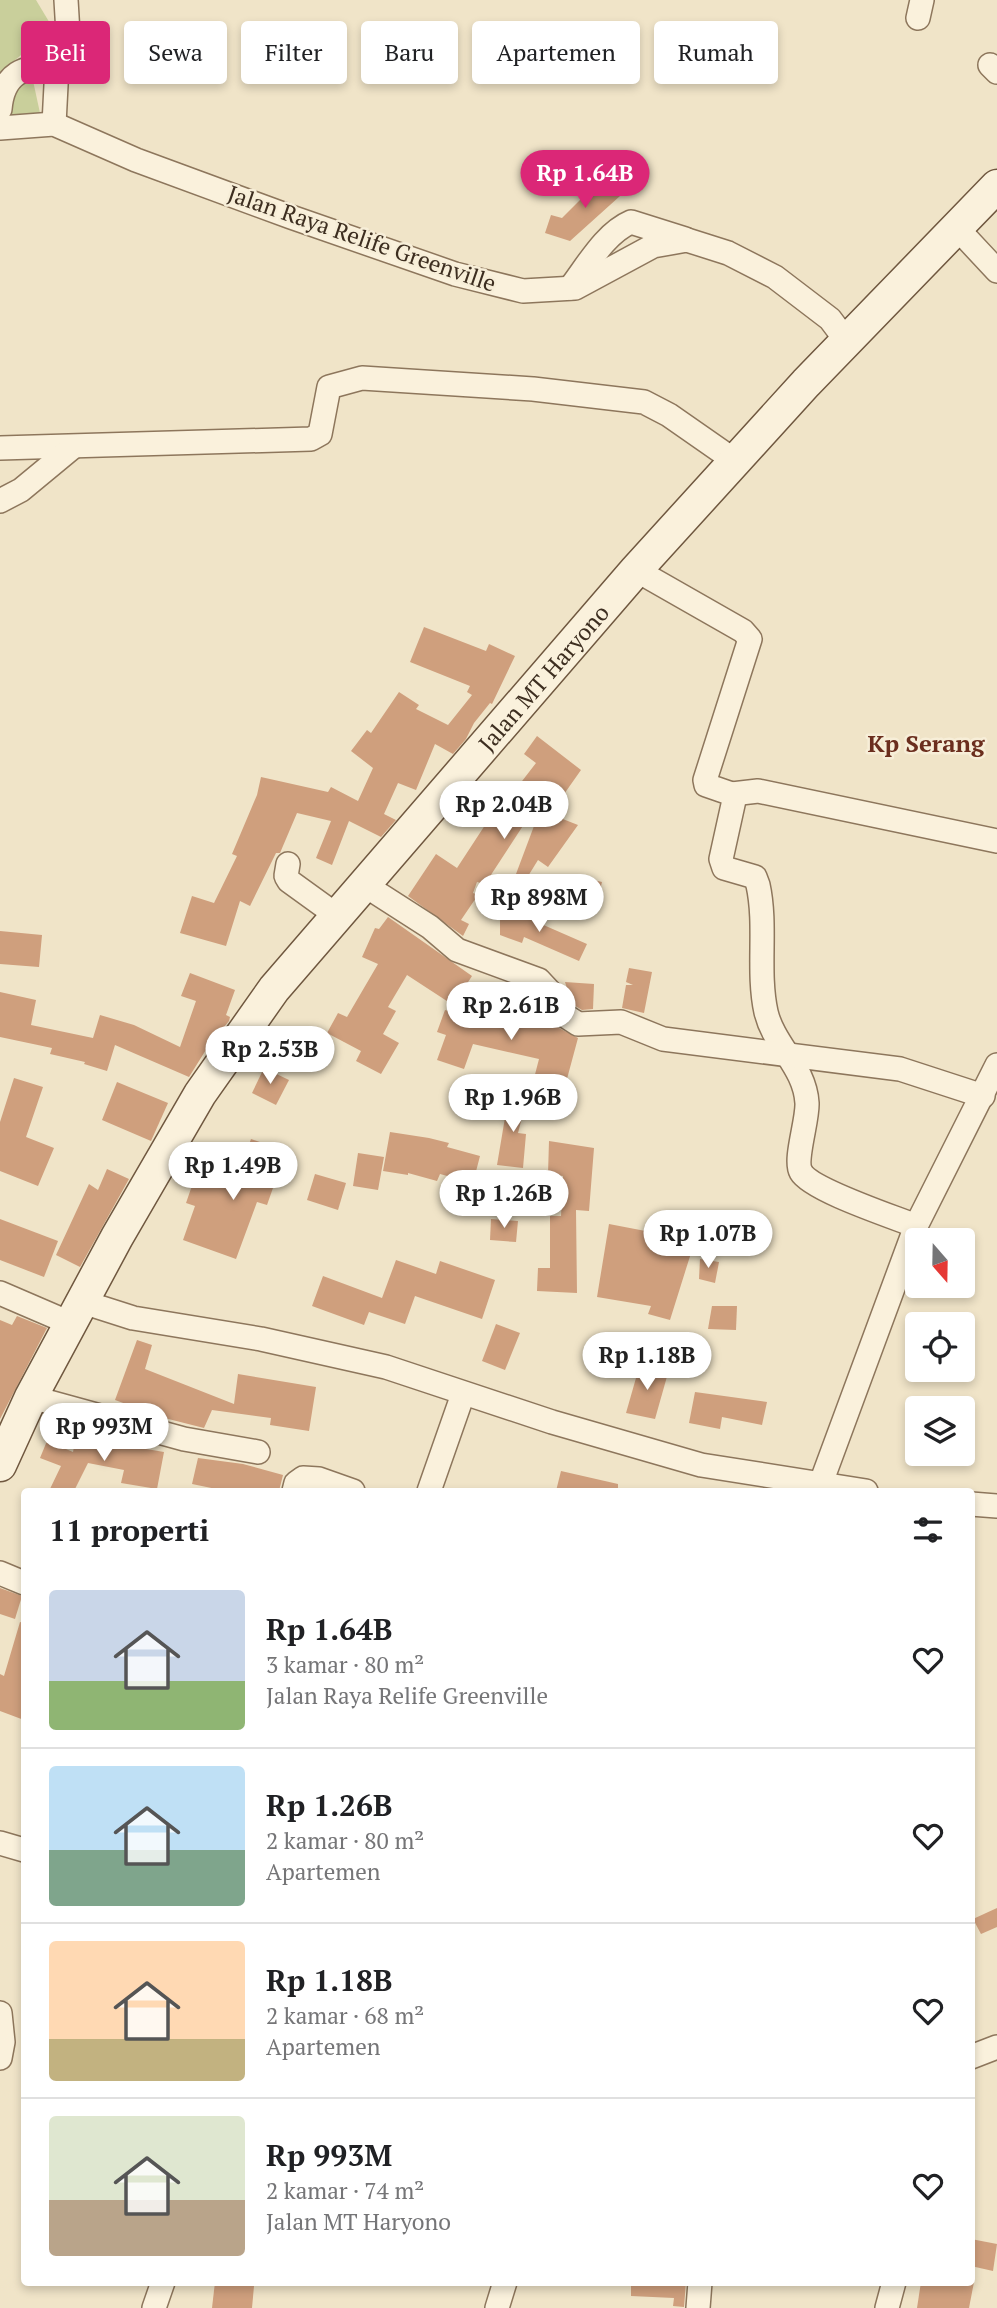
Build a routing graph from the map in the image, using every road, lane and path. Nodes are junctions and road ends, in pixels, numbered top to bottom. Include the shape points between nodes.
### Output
1 (65, 0) edge
2 (67, 21) edge
3 (21, 71) edge
4 (56, 84) edge
5 (0, 109) edge
6 (54, 124) junction
7 (0, 128) edge
8 (997, 186) edge
9 (957, 228) junction
10 (688, 240) junction
11 (997, 271) edge
12 (569, 289) junction
13 (848, 342) junction
14 (73, 447) junction
15 (0, 448) edge
16 (735, 461) junction
17 (0, 501) edge
18 (636, 570) junction
19 (732, 794) junction
20 (997, 841) edge
21 (288, 864) dead end
22 (363, 884) junction
23 (336, 915) junction
24 (790, 1057) junction
25 (997, 1065) edge
26 (983, 1096) junction
27 (916, 1226) junction
28 (0, 1293) edge
29 (77, 1313) junction
30 (463, 1394) junction
31 (32, 1397) junction
32 (258, 1452) dead end
33 (0, 1465) edge
34 (295, 1488) edge
35 (345, 1488) edge
36 (430, 1488) edge
37 (819, 1488) edge
38 (975, 1504) edge
39 (997, 1506) edge
40 (0, 1573) edge
41 (21, 1582) edge
42 (0, 1843) edge
43 (21, 1849) edge
44 (0, 2013) edge
45 (997, 2047) edge
46 (975, 2055) edge
47 (0, 2058) edge
48 (162, 2286) edge
49 (504, 2286) edge
50 (700, 2286) edge
51 (893, 2286) edge
52 (154, 2308) edge
53 (497, 2308) edge
54 (698, 2308) edge
55 (887, 2308) edge

1 - 2 street
3 - 5 street via 1,94
4 - 6 street
6 - 7 street, Jalan Raya Relife Greenville
6 - 12 street, Jalan Raya Relife Greenville via 136,160 455,274 523,291
8 - 9 main road, Jalan MT Haryono
9 - 11 street
9 - 13 main road, Jalan MT Haryono
10 - 12 street, Jalan Raya Relife Greenville via 653,246
10 - 12 street via 631,222 620,226
10 - 13 street, Jalan Raya Relife Greenville via 728,253 775,277 830,319
13 - 16 main road, Jalan MT Haryono
14 - 15 street
14 - 16 street via 311,439 320,434 329,387 362,378 533,389 644,402
14 - 17 street
16 - 18 main road, Jalan MT Haryono
18 - 19 street via 750,639 705,780 713,789
18 - 22 main road, Jalan MT Haryono
19 - 20 street via 758,791
19 - 24 street via 722,859 724,868 755,877 758,885 766,1012 776,1039
21 - 23 street via 289,881
22 - 23 main road, Jalan MT Haryono
22 - 24 street via 457,950 539,980 561,1013 578,1024 621,1022 663,1039
23 - 29 main road, Jalan MT Haryono via 274,989 200,1094
24 - 26 street via 900,1069
24 - 27 street via 807,1102 801,1171 818,1186
25 - 26 street
26 - 27 street
27 - 37 street
28 - 29 street
29 - 30 street via 261,1339 386,1367
29 - 31 main road, Jalan MT Haryono
30 - 36 street
30 - 37 street via 701,1465
31 - 32 street via 184,1439
31 - 33 main road, Jalan MT Haryono
34 - 35 street via 303,1478
38 - 39 street
40 - 41 street
42 - 43 street
44 - 47 street
45 - 46 street
48 - 52 street
49 - 53 street
50 - 54 street
51 - 55 street

